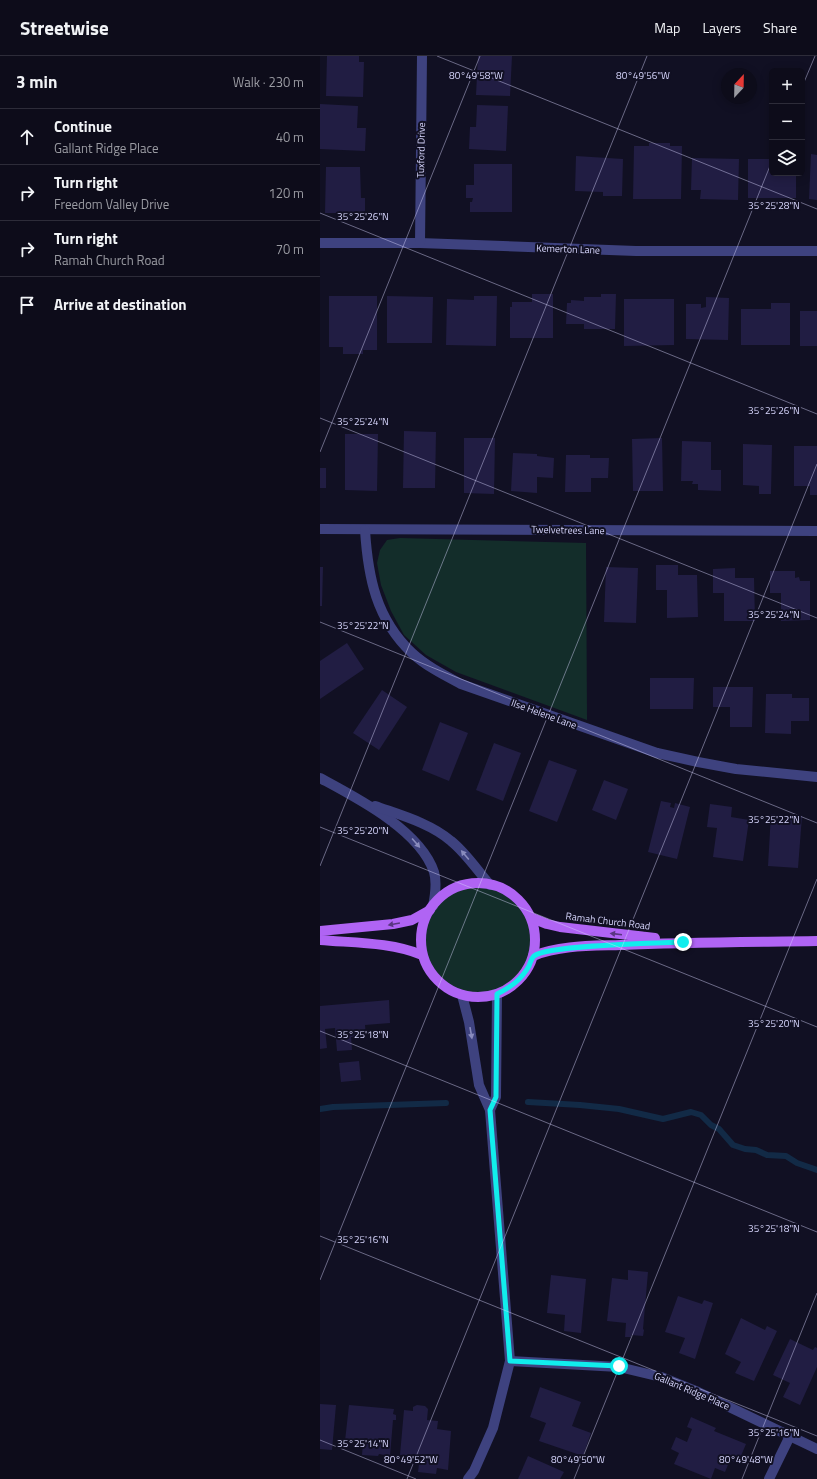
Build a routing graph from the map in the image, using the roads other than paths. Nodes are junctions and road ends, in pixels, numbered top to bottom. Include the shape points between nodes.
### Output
1 (422, 56) edge
2 (320, 242) edge
3 (420, 243) junction
4 (817, 251) edge
5 (320, 529) edge
6 (365, 530) junction
7 (817, 531) edge
8 (817, 777) edge
9 (320, 778) edge
10 (363, 802) junction
11 (490, 885) junction
12 (432, 908) junction
13 (532, 918) junction
14 (320, 931) edge
15 (320, 940) edge
16 (817, 941) edge
17 (683, 942) junction
18 (422, 955) junction
19 (534, 956) junction
20 (497, 994) junction
21 (462, 995) junction
22 (490, 1110) junction
23 (510, 1361) junction
24 (790, 1436) junction
25 (817, 1449) edge
26 (468, 1479) edge
27 (769, 1479) edge

1 - 3 street, Tuxford Drive
2 - 3 street, Kemerton Lane
3 - 4 street, Kemerton Lane via 636,251
5 - 6 street, Twelvetrees Lane
6 - 7 street, Twelvetrees Lane
6 - 8 street, Ilse Helene Lane via 367,557 380,607 393,632 412,653 433,669 461,684 657,753 736,769
9 - 10 street
11 -> 10 street via 460,850 442,834 409,818
10 -> 12 street via 407,833 424,853 434,874
11 - 12 main road via 473,884 456,888 441,897
11 - 13 main road via 508,892
12 -> 14 main road via 412,920 393,924
12 - 18 main road via 422,929
17 -> 13 main road, Ramah Church Road via 560,927
13 - 19 main road via 535,936
15 - 18 main road via 397,947
16 - 17 main road, Ramah Church Road
17 - 19 main road, Ramah Church Road via 559,949
18 - 21 main road via 435,977
19 - 20 main road via 521,978
20 - 21 main road via 480,997
20 - 22 street via 496,1097
21 -> 22 street via 479,1086
22 - 23 street
23 - 24 street, Gallant Ridge Place via 619,1366 661,1377
23 - 26 street via 493,1428
24 - 25 street, Gallant Ridge Place
24 - 27 street

